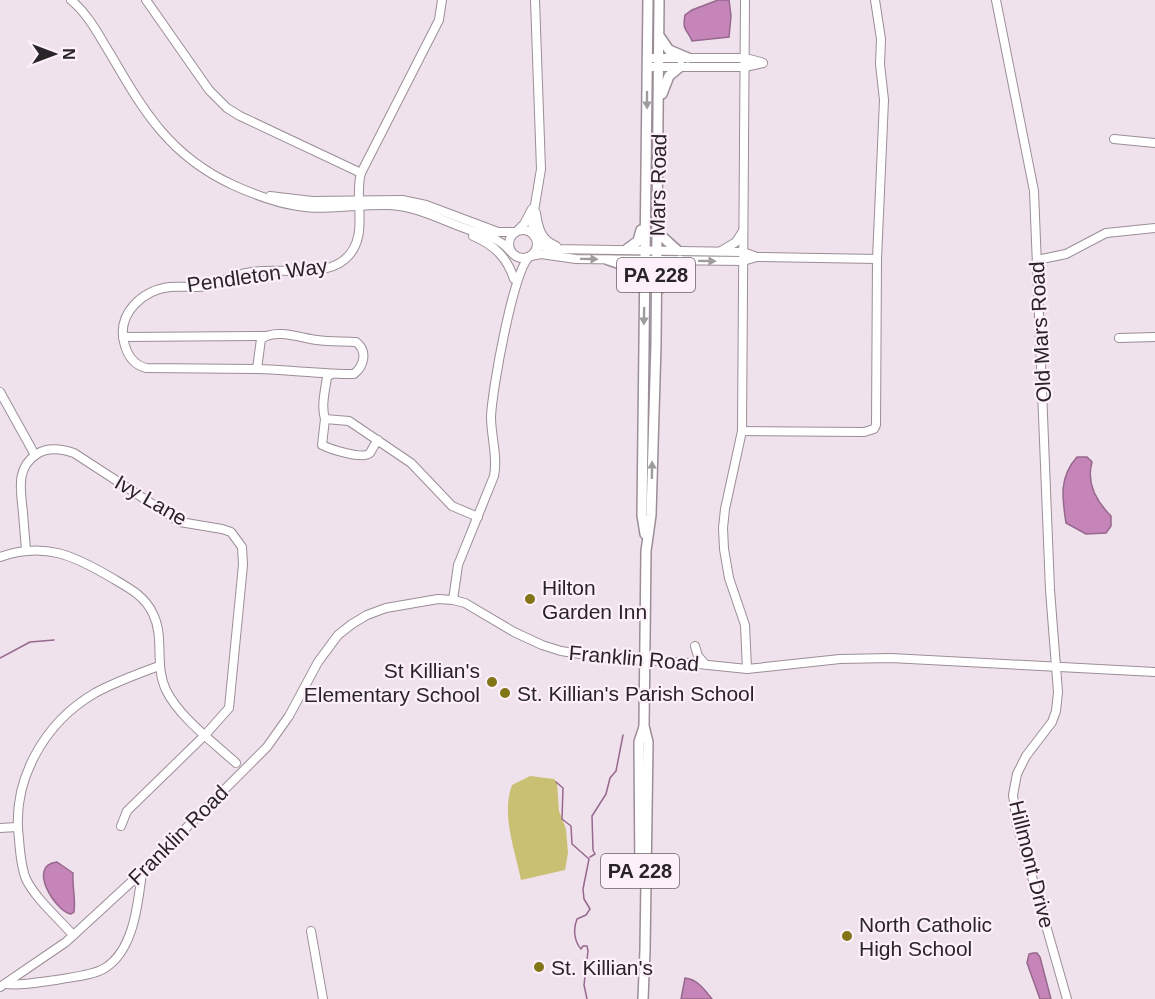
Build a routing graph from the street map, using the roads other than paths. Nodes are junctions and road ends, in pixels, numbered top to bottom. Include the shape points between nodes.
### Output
1 (71, 0) edge
2 (146, 0) edge
3 (442, 0) edge
4 (535, 0) edge
5 (648, 0) edge
6 (659, 0) edge
7 (745, 0) edge
8 (875, 0) edge
9 (996, 0) edge
10 (659, 35) junction
11 (745, 39) junction
12 (688, 58) junction
13 (724, 58) junction
14 (647, 62) junction
15 (659, 62) junction
16 (745, 62) junction
17 (681, 66) junction
18 (732, 67) junction
19 (745, 85) junction
20 (659, 102) junction
21 (1114, 139) dead end
22 (1155, 143) edge
23 (647, 159) junction
24 (361, 173) junction
25 (536, 199) junction
26 (360, 203) junction
27 (414, 210) junction
28 (467, 225) junction
29 (1155, 228) edge
30 (743, 230) junction
31 (656, 231) junction
32 (516, 232) junction
33 (535, 237) junction
34 (563, 248) junction
35 (627, 249) junction
36 (645, 249) junction
37 (719, 251) junction
38 (511, 252) junction
39 (743, 252) junction
40 (656, 255) junction
41 (679, 255) junction
42 (530, 257) junction
43 (757, 257) junction
44 (877, 259) junction
45 (608, 260) junction
46 (645, 260) junction
47 (1037, 260) junction
48 (726, 261) junction
49 (743, 261) junction
50 (514, 279) junction
51 (743, 279) junction
52 (645, 293) junction
53 (656, 294) junction
54 (510, 308) junction
55 (265, 336) junction
56 (123, 337) junction
57 (1155, 337) edge
58 (1119, 338) dead end
59 (257, 369) junction
60 (330, 375) junction
61 (0, 392) edge
62 (325, 419) junction
63 (742, 431) junction
64 (378, 440) junction
65 (35, 455) junction
66 (478, 517) junction
67 (646, 549) junction
68 (26, 550) junction
69 (0, 556) edge
70 (453, 600) junction
71 (645, 660) junction
72 (692, 663) junction
73 (705, 664) junction
74 (159, 666) junction
75 (1056, 668) junction
76 (747, 669) junction
77 (1155, 673) edge
78 (205, 735) junction
79 (236, 763) junction
80 (249, 765) junction
81 (236, 778) junction
82 (121, 826) dead end
83 (17, 827) junction
84 (0, 828) edge
85 (142, 872) junction
86 (311, 931) dead end
87 (74, 935) junction
88 (3, 985) edge
89 (323, 999) edge
90 (642, 999) edge
91 (1067, 999) edge

1 - 26 street via 87,15 152,121 171,143 211,173 280,203 306,207
2 - 24 street via 209,90 227,108
3 - 24 street via 439,20
4 - 25 street via 541,169
5 - 14 main road, Mars Road / PA 228
6 - 10 main road, Mars Road / PA 228
7 - 11 street
8 - 44 street via 884,100
9 - 47 street, Old Mars Road via 1032,175
10 - 12 main road via 669,50
10 - 15 main road, Mars Road / PA 228
11 - 13 street via 738,51
11 - 16 street
12 - 13 street
12 - 15 street
13 - 16 street
14 - 15 street
14 -> 23 main road, Mars Road / PA 228
15 - 17 street
15 - 20 main road, Mars Road / PA 228
16 - 18 street
16 - 19 street
17 - 18 street
17 - 20 main road via 669,76
18 - 19 street
19 - 30 street
20 - 31 main road, Mars Road / PA 228
21 - 22 street
23 - 35 main road via 641,233
23 - 36 main road, Mars Road / PA 228
24 - 26 street
25 - 32 street
25 - 33 street via 532,223
25 - 34 street via 542,236
26 - 27 street
26 - 28 street via 408,201 434,208
26 - 56 street, Pendleton Way via 358,236 344,261 309,270 245,273 205,286 158,290 133,306
27 - 28 street
27 - 50 street via 496,249
28 - 32 street
28 - 38 street via 500,241
29 - 47 street via 1106,233 1066,254
30 - 37 street via 736,242
30 - 39 street
31 - 40 main road, Mars Road / PA 228
31 - 41 main road
32 - 33 street via 527,230
32 - 38 street via 509,242
33 - 34 street via 546,247
33 - 42 street via 537,246
34 - 35 street
35 - 36 street
36 - 40 street
36 - 46 main road, Mars Road / PA 228
37 - 39 street
37 - 41 street
38 - 42 street via 519,258
38 - 50 street
39 - 43 street
39 - 49 street
40 - 41 street
40 - 46 street
40 - 53 main road, Mars Road / PA 228
41 -> 48 street
41 - 53 main road
42 -> 45 street via 541,254
42 - 54 street via 521,268
43 - 44 street
43 - 49 street
44 - 63 street via 874,429
45 - 46 street
45 - 52 main road via 632,271
46 - 52 main road, Mars Road / PA 228
47 - 75 street, Old Mars Road
48 - 49 street
48 - 51 street
49 - 51 street
50 - 54 street
51 - 63 street
52 -> 67 main road, Mars Road / PA 228 via 642,515
67 -> 53 main road, Mars Road / PA 228 via 651,515
54 - 66 street via 491,417 495,472
55 - 56 street
55 - 59 street via 259,344
55 - 60 street via 301,335 356,342 361,346 360,369 354,374
56 - 59 street via 132,360 146,368
57 - 58 street
59 - 60 street
60 - 62 street via 324,394
61 - 65 street
62 - 64 street via 349,421
62 - 64 street via 322,445 329,449 363,456
63 - 76 street via 723,528 729,578 745,625
64 - 66 street via 411,463 452,506
65 - 68 street via 20,477
65 - 78 street, Ivy Lane via 53,449 69,451 180,522 222,529 236,536 244,558 231,704
66 - 70 street via 458,565
67 - 71 main road, Mars Road / PA 228
68 - 69 street
68 - 74 street via 73,556 138,594 156,622
70 - 71 street, Franklin Road via 561,651
70 - 80 street, Franklin Road via 386,608 352,624 327,648 280,732
71 - 72 street, Franklin Road
71 - 90 main road, Mars Road / PA 228 via 644,726 648,742
72 - 73 street, Franklin Road
72 - 73 street via 695,646
73 - 76 street, Franklin Road
74 - 78 street via 172,700
74 - 83 street via 94,693 52,729 31,761 24,780
75 - 76 street, Franklin Road via 871,658
75 - 77 street, Franklin Road
75 - 91 street, Hillmont Drive via 1055,716 1020,767 1013,804
78 - 79 street
78 - 82 street via 127,811
79 - 80 street
79 - 81 street
80 - 81 street, Franklin Road
81 - 85 street, Franklin Road
83 - 84 street
83 - 87 street via 27,881
85 - 87 street, Franklin Road
85 - 88 street via 128,935 114,961 98,972
86 - 89 street
87 - 88 street, Franklin Road

